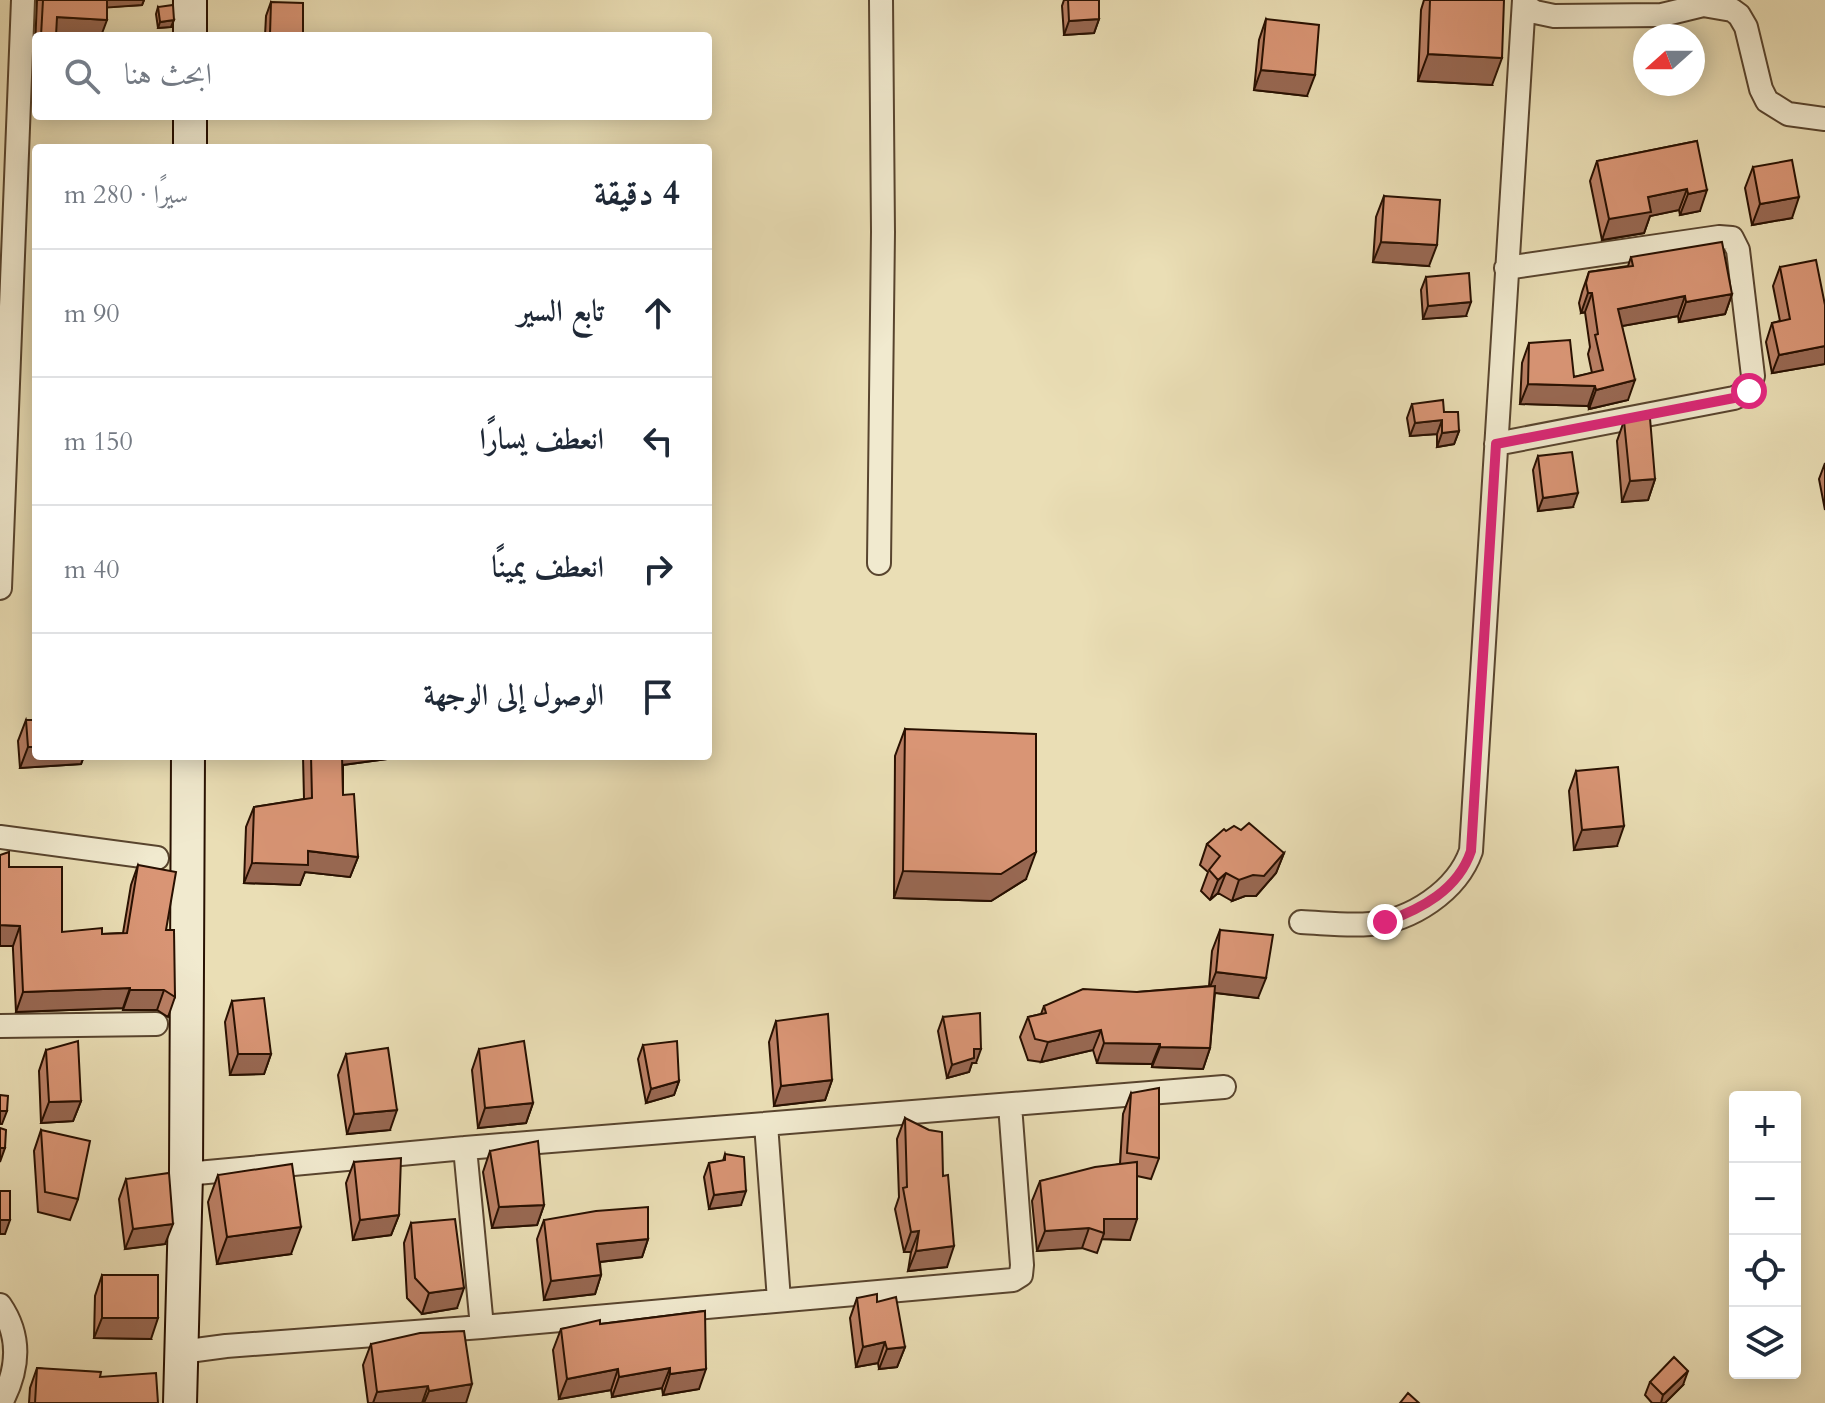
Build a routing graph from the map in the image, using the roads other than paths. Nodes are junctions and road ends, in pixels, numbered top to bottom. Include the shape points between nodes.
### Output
1 (23, 0) edge
2 (190, 0) edge
3 (881, 0) edge
4 (1524, 3) edge
5 (190, 32) edge
6 (1825, 119) edge
7 (190, 120) edge
8 (190, 144) edge
9 (8, 204) edge
10 (1506, 268) junction
11 (4, 373) edge
12 (1496, 444) junction
13 (879, 563) dead end
14 (0, 588) edge
15 (188, 760) edge
16 (0, 837) edge
17 (157, 858) dead end
18 (1301, 922) dead end
19 (156, 1024) dead end
20 (0, 1026) edge
21 (1224, 1087) dead end
22 (1010, 1105) junction
23 (766, 1124) junction
24 (465, 1148) junction
25 (186, 1174) junction
26 (779, 1300) junction
27 (0, 1305) edge
28 (482, 1327) junction
29 (181, 1352) junction
30 (1, 1403) edge
31 (180, 1403) edge

1 - 9 street
2 - 5 street
3 - 13 street
4 - 6 street via 1554,16 1662,15 1703,5 1732,10 1746,27 1767,101 1788,114
4 - 10 street
7 - 8 street
9 - 11 street
10 - 12 street
10 - 12 street via 1732,238 1738,250 1753,376 1749,391 1734,398
11 - 14 street
12 - 18 street via 1474,835 1467,862 1439,895 1393,920 1358,925
15 - 25 street
16 - 17 street
19 - 20 street
21 - 22 street
22 - 23 street
22 - 26 street via 1022,1265 1018,1278
23 - 24 street
23 - 26 street
24 - 25 street
24 - 28 street
25 - 29 street
26 - 28 street
27 - 30 street via 17,1360
28 - 29 street
29 - 31 street

